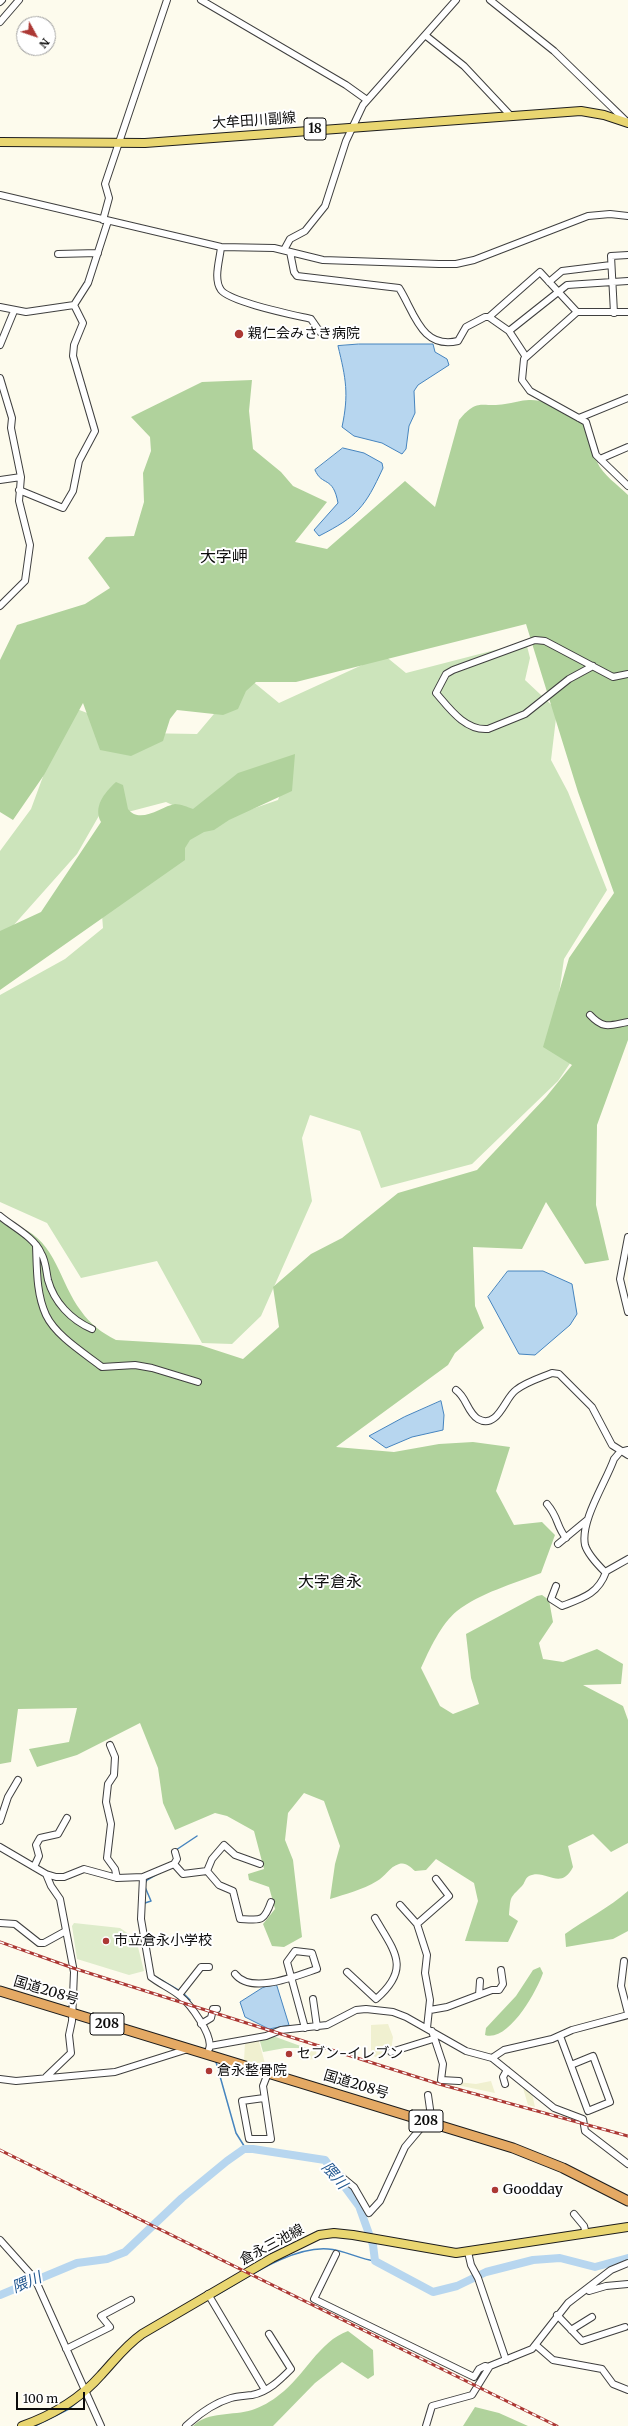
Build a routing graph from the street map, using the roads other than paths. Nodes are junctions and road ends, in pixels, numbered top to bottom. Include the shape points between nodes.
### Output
1 (19, 0) edge
2 (167, 0) edge
3 (201, 0) edge
4 (456, 0) edge
5 (490, 0) edge
6 (0, 22) edge
7 (425, 35) junction
8 (367, 100) junction
9 (510, 115) junction
10 (627, 122) edge
11 (352, 127) junction
12 (0, 142) edge
13 (119, 144) junction
14 (0, 195) edge
15 (628, 216) edge
16 (106, 221) junction
17 (221, 247) junction
18 (284, 250) junction
19 (290, 252) junction
20 (98, 253) junction
21 (58, 254) dead end
22 (628, 255) edge
23 (611, 265) junction
24 (612, 281) junction
25 (628, 281) edge
26 (549, 282) junction
27 (557, 292) junction
28 (74, 305) junction
29 (0, 307) edge
30 (14, 311) junction
31 (577, 312) junction
32 (628, 312) edge
33 (614, 313) junction
34 (489, 317) junction
35 (509, 331) junction
36 (320, 332) dead end
37 (0, 344) edge
38 (526, 357) junction
39 (0, 378) edge
40 (628, 398) edge
41 (579, 418) junction
42 (628, 447) edge
43 (600, 459) junction
44 (21, 477) junction
45 (0, 480) edge
46 (628, 486) edge
47 (19, 490) junction
48 (0, 606) edge
49 (593, 666) junction
50 (628, 674) edge
51 (590, 1015) dead end
52 (628, 1022) edge
53 (0, 1216) edge
54 (628, 1237) edge
55 (36, 1245) junction
56 (628, 1312) edge
57 (92, 1329) dead end
58 (198, 1382) dead end
59 (456, 1390) dead end
60 (628, 1450) edge
61 (620, 1452) junction
62 (628, 1455) edge
63 (547, 1504) dead end
64 (587, 1520) junction
65 (566, 1538) junction
66 (558, 1544) dead end
67 (628, 1559) edge
68 (606, 1572) junction
69 (556, 1586) dead end
70 (110, 1745) dead end
71 (18, 1780) dead end
72 (67, 1818) dead end
73 (0, 1821) edge
74 (0, 1846) edge
75 (175, 1852) dead end
76 (174, 1864) junction
77 (260, 1864) dead end
78 (34, 1867) junction
79 (207, 1871) junction
80 (46, 1874) junction
81 (143, 1877) junction
82 (117, 1878) junction
83 (436, 1879) dead end
84 (270, 1902) dead end
85 (400, 1905) dead end
86 (375, 1918) dead end
87 (0, 1923) edge
88 (418, 1924) junction
89 (64, 1932) junction
90 (624, 1962) dead end
91 (209, 1967) dead end
92 (501, 1970) dead end
93 (347, 1972) dead end
94 (235, 1974) dead end
95 (291, 1977) junction
96 (480, 1981) dead end
97 (0, 1991) edge
98 (179, 1995) junction
99 (479, 1995) junction
100 (313, 1999) dead end
101 (376, 1999) junction
102 (217, 2009) dead end
103 (379, 2010) junction
104 (430, 2010) junction
105 (72, 2013) junction
106 (628, 2014) edge
107 (201, 2024) junction
108 (318, 2027) junction
109 (305, 2028) junction
110 (429, 2029) junction
111 (560, 2036) junction
112 (433, 2039) junction
113 (188, 2049) junction
114 (391, 2052) dead end
115 (212, 2054) junction
116 (492, 2058) junction
117 (571, 2064) junction
118 (507, 2070) junction
119 (268, 2073) junction
120 (46, 2077) junction
121 (0, 2079) edge
122 (459, 2081) dead end
123 (505, 2084) dead end
124 (428, 2095) dead end
125 (264, 2098) junction
126 (428, 2122) junction
127 (628, 2164) edge
128 (338, 2173) dead end
129 (628, 2200) edge
130 (574, 2214) dead end
131 (628, 2227) edge
132 (586, 2234) junction
133 (0, 2240) edge
134 (468, 2252) junction
135 (336, 2254) dead end
136 (628, 2263) edge
137 (628, 2284) edge
138 (588, 2289) junction
139 (208, 2294) junction
140 (131, 2300) dead end
141 (557, 2315) junction
142 (592, 2317) dead end
143 (625, 2327) dead end
144 (571, 2330) junction
145 (269, 2334) dead end
146 (537, 2346) junction
147 (66, 2349) junction
148 (506, 2360) junction
149 (489, 2368) junction
150 (86, 2390) junction
151 (265, 2390) junction
152 (628, 2390) edge
153 (22, 2426) edge
154 (101, 2426) edge
155 (186, 2426) edge
156 (426, 2426) edge

1 - 6 street
2 - 13 street
3 - 8 street via 346,85
4 - 7 street
5 - 10 street via 554,51
7 - 8 street
7 - 9 street via 464,66
8 - 11 street
9 - 10 main road, 大牟田川副線 / 18 via 581,111 604,114
9 - 11 main road, 大牟田川副線 / 18
11 - 13 main road, 大牟田川副線 / 18
11 - 18 street via 324,206 305,231 290,239
12 - 13 main road, 大牟田川副線 / 18
13 - 16 street via 105,184 109,198
14 - 16 street
15 - 19 street via 588,216 464,262 439,264 323,260
16 - 17 street
16 - 20 street
17 - 18 street
17 - 36 street via 217,279 221,290 246,302 311,319
18 - 19 street
19 - 34 street via 297,276 399,288 419,327 430,338 438,341 458,341 466,327
20 - 21 street
20 - 28 street via 88,283
22 - 23 street via 611,256
23 - 24 street
23 - 26 street via 562,271
24 - 25 street
24 - 27 street via 567,285
24 - 33 street
26 - 27 street
26 - 34 street via 540,272
27 - 31 street
27 - 35 street
28 - 30 street via 26,312
28 - 47 street via 84,323 74,345 73,356 95,431 79,461 73,491 63,508
29 - 30 street
30 - 37 street
31 - 33 street
31 - 38 street
32 - 33 street
34 - 35 street
35 - 38 street
38 - 41 street via 522,380 525,386
39 - 44 street via 12,418 11,428
40 - 41 street
41 - 43 street via 586,422 596,455
42 - 43 street
43 - 46 street
44 - 45 street
44 - 47 street
47 - 48 street via 19,501 30,544 25,581
49 - 49 street via 569,678 525,714 488,729 457,718 436,693 446,674 453,670 535,640 545,640
49 - 50 street via 613,677
51 - 52 street via 601,1025 608,1027
53 - 55 street
54 - 56 street via 620,1279
55 - 57 street via 41,1252 56,1300 78,1322
55 - 58 street via 39,1292 46,1315 62,1334 102,1367 135,1365
59 - 61 street via 462,1394 470,1411 478,1419 490,1420 496,1417 515,1390 552,1373 559,1374 592,1407 612,1445
60 - 61 street
61 - 62 street
61 - 64 street via 614,1459
63 - 65 street via 556,1514 559,1530
64 - 65 street
64 - 68 street via 585,1547
65 - 66 street
67 - 68 street
68 - 69 street via 601,1585 583,1598 562,1606 551,1599
70 - 82 street via 115,1758 114,1775 108,1784 106,1802 111,1824 107,1858 115,1869
71 - 73 street via 8,1797
72 - 78 street via 58,1834 40,1838 36,1845 39,1856
74 - 78 street
75 - 76 street via 177,1859
76 - 79 street via 183,1874
76 - 81 street
77 - 79 street via 235,1855 225,1843 212,1859
78 - 80 street
79 - 84 street via 219,1885 233,1891 240,1919 255,1921 262,1918
80 - 82 street via 64,1877 90,1869
80 - 89 street via 60,1898
81 - 82 street
81 - 98 street via 141,1919 151,1977
83 - 88 street via 449,1896
85 - 88 street
86 - 101 street via 395,1950 397,1959 389,1988
87 - 89 street via 15,1924 39,1943 44,1943
88 - 104 street via 427,1955 425,1973
89 - 105 street via 74,1972
90 - 106 street via 621,1986
91 - 98 street via 201,1967
92 - 99 street via 502,1988
93 - 101 street
94 - 95 street via 240,1980 257,1985
95 - 95 street via 287,1962 295,1951 312,1953 317,1969
95 - 109 street
96 - 99 street
97 - 105 highway, 国道208号 / 208
98 - 107 street via 190,2006
99 - 104 street via 447,2007
100 - 108 street
101 - 103 street
102 - 107 street via 213,2009 211,2018
103 - 108 street via 356,2010
103 - 110 street via 406,2016
104 - 110 street
105 - 113 highway, 国道208号 / 208
105 - 120 street via 69,2035 71,2054
106 - 111 street
107 - 115 street via 208,2034
108 - 109 street
109 - 115 street via 281,2030
110 - 112 street
110 - 116 street via 466,2051
111 - 116 street via 504,2050
111 - 117 street
112 - 114 street
112 - 122 street via 443,2064 441,2080
113 - 115 highway, 国道208号 / 208
113 - 120 street via 115,2072
115 - 119 highway, 国道208号 / 208
116 - 118 street
117 - 117 street via 588,2111 610,2102 593,2056
118 - 123 street via 503,2077
118 - 127 street via 554,2108 583,2119 586,2131
119 - 125 street via 263,2086
119 - 126 highway, 国道208号 / 208
120 - 121 street via 16,2081
124 - 126 street via 432,2110
125 - 125 street via 271,2139 249,2139 242,2101
126 - 128 street via 405,2147 380,2201 369,2213 354,2187
126 - 129 highway, 国道208号 / 208 via 539,2158
130 - 132 street via 584,2226
131 - 132 main road, 倉永三池線
132 - 134 main road, 倉永三池線
133 - 147 street via 35,2279
134 - 139 main road, 倉永三池線 via 445,2252 334,2233 304,2241
134 - 148 street
135 - 149 street via 314,2299 474,2377 479,2369 485,2366
136 - 138 street via 611,2270
137 - 138 street via 589,2291
138 - 141 street via 568,2302
139 - 150 main road, 倉永三池線 via 126,2346
139 - 151 street
140 - 147 street via 102,2316 110,2327
141 - 144 street
141 - 146 street
142 - 144 street
143 - 144 street via 582,2340
145 - 151 street via 291,2369 276,2384
146 - 148 street
146 - 152 street via 553,2360 602,2369 613,2384
147 - 150 street
148 - 149 street
149 - 156 street via 472,2395 432,2406
150 - 153 main road, 倉永三池線 via 65,2407
150 - 154 street
151 - 155 street via 219,2403 201,2413

